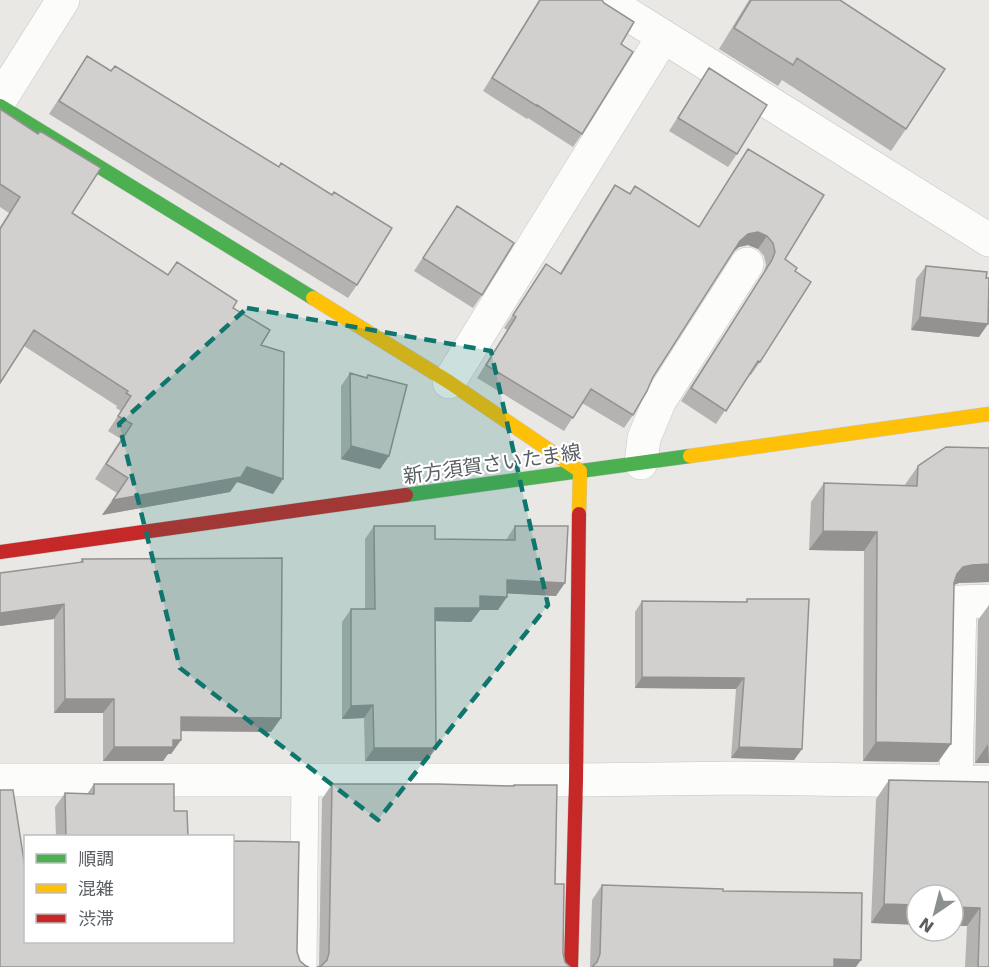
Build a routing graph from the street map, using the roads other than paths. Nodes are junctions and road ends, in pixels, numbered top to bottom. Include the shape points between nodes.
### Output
1 (63, 0) edge
2 (605, 0) edge
3 (663, 37) junction
4 (0, 100) edge
5 (0, 106) edge
6 (989, 240) edge
7 (747, 264) dead end
8 (449, 382) junction
9 (989, 414) edge
10 (641, 463) junction
11 (580, 471) junction
12 (0, 552) edge
13 (989, 601) edge
14 (305, 779) junction
15 (0, 780) edge
16 (576, 780) junction
17 (956, 782) junction
18 (989, 782) edge
19 (303, 967) edge
20 (571, 967) edge

1 - 4 street
2 - 3 street
3 - 6 street
3 - 8 street
5 - 8 street
7 - 10 street via 660,400 644,438
8 - 11 street
9 - 10 street, 新方須賀さいたま線
10 - 11 street, 新方須賀さいたま線
11 - 12 street, 新方須賀さいたま線
11 - 16 street
13 - 17 street via 960,602
14 - 15 street
14 - 16 street
14 - 19 lane
16 - 17 street
16 - 20 street
17 - 18 street

